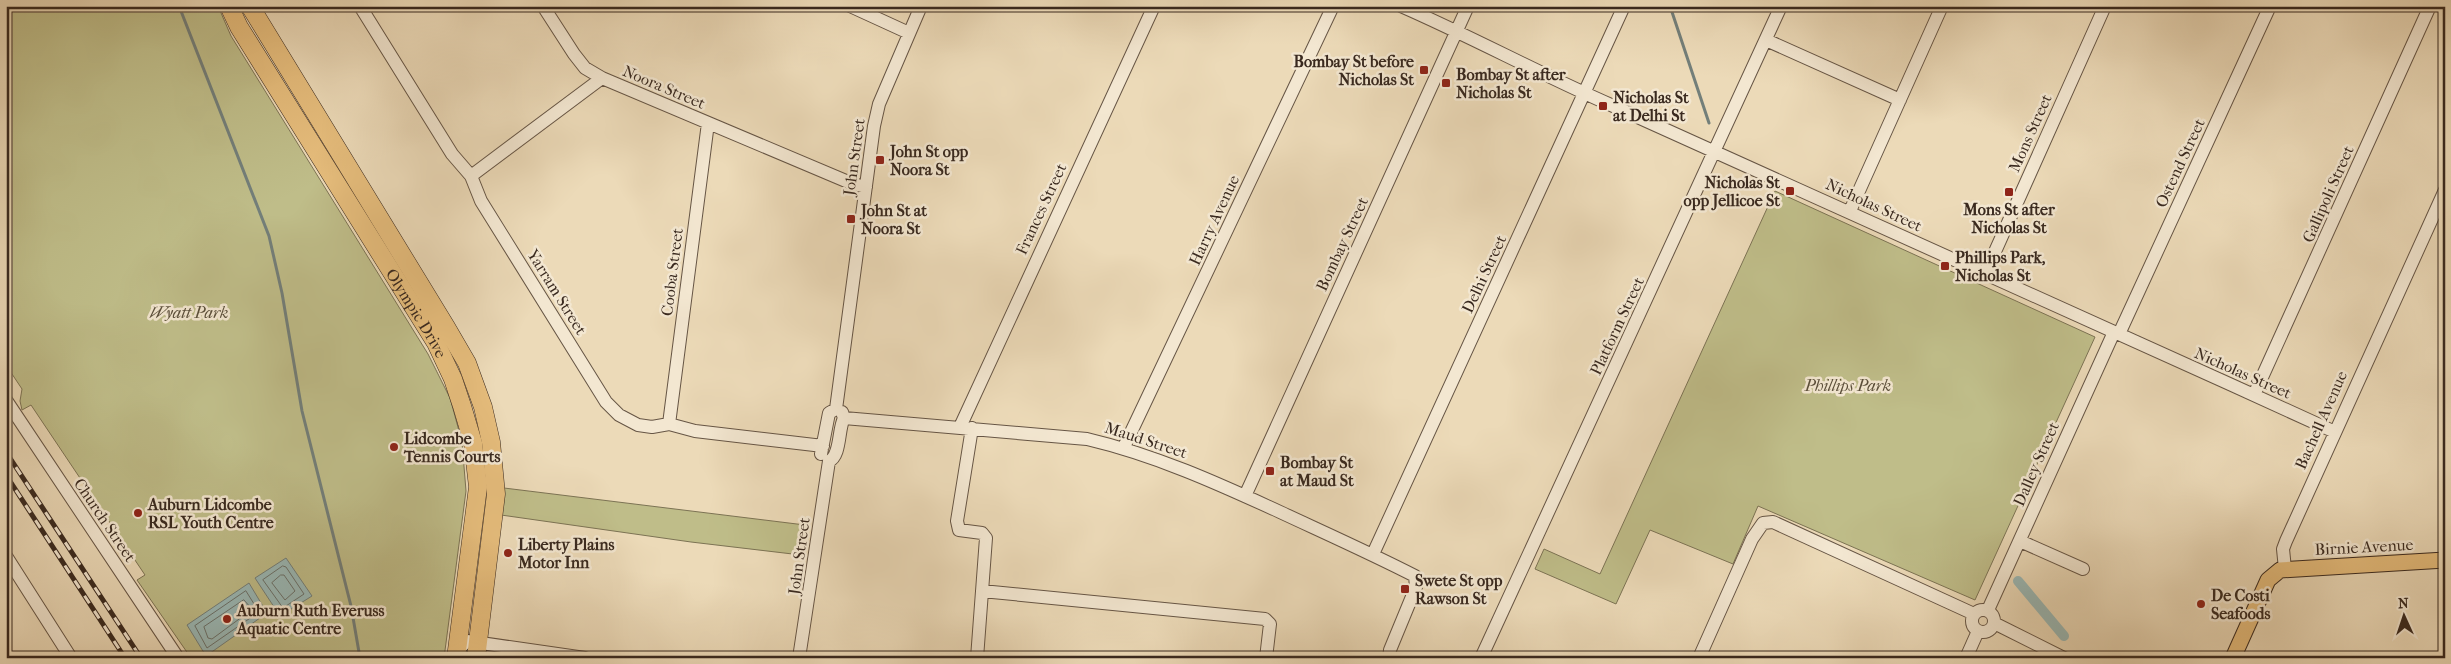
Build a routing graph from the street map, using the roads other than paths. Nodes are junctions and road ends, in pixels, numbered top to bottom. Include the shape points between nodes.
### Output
1 (230, 6) edge
2 (250, 6) edge
3 (360, 6) edge
4 (543, 6) edge
5 (850, 6) edge
6 (921, 6) edge
7 (1154, 6) edge
8 (1333, 6) edge
9 (1401, 6) edge
10 (1468, 6) edge
11 (1624, 6) edge
12 (1781, 6) edge
13 (1942, 6) edge
14 (2105, 6) edge
15 (2270, 6) edge
16 (2430, 6) edge
17 (1456, 32) junction
18 (909, 33) junction
19 (1766, 40) junction
20 (602, 78) junction
21 (1585, 94) junction
22 (1900, 100) junction
23 (708, 123) junction
24 (1715, 152) junction
25 (471, 176) junction
26 (866, 187) junction
27 (2445, 190) edge
28 (1850, 211) junction
29 (1985, 274) junction
30 (2117, 333) junction
31 (2254, 395) junction
32 (6, 400) edge
33 (840, 413) junction
34 (669, 424) junction
35 (966, 428) junction
36 (2335, 432) junction
37 (822, 446) junction
38 (1124, 448) junction
39 (828, 461) junction
40 (1245, 496) junction
41 (2020, 541) junction
42 (1373, 554) junction
43 (6, 556) edge
44 (2445, 560) edge
45 (2083, 569) dead end
46 (2285, 570) junction
47 (982, 591) junction
48 (1988, 610) junction
49 (1974, 614) junction
50 (1994, 623) junction
51 (1978, 631) junction
52 (477, 650) edge
53 (457, 654) edge
54 (800, 657) edge
55 (71, 658) edge
56 (178, 658) edge
57 (585, 658) edge
58 (977, 658) edge
59 (1266, 658) edge
60 (1389, 658) edge
61 (1481, 658) edge
62 (1699, 658) edge
63 (1966, 658) edge
64 (2064, 658) edge
65 (2233, 658) edge

1 - 53 highway, Olympic Drive via 239,27 436,343 453,378 473,443 478,487
2 - 52 highway, Olympic Drive via 467,363 483,406 492,442 496,494
3 - 25 street, Yarram Street via 452,154
4 - 20 street via 585,68
5 - 18 street
6 - 18 street, John Street
7 - 35 street, Frances Street
8 - 38 street, Harry Avenue
9 - 17 street, Nicholas Street
10 - 17 street, Bombay Street
11 - 21 street, Delhi Street
12 - 19 street, Platform Street
13 - 22 street
14 - 29 street, Mons Street
15 - 30 street, Ostend Street
16 - 31 street, Gallipoli Street
17 - 21 street, Nicholas Street
17 - 40 street, Bombay Street
18 - 26 street, John Street via 879,104
19 - 22 street
19 - 24 street, Platform Street
20 - 23 street, Noora Street
20 - 25 street, Noora Street
21 - 24 street, Nicholas Street
21 - 42 street, Delhi Street
22 - 28 street
23 - 26 street, Noora Street
23 - 34 street, Cooba Street
24 - 28 street, Nicholas Street
24 - 61 street, Platform Street
25 - 34 street, Yarram Street via 481,201 606,402 628,422 652,427
26 - 33 street, John Street
27 - 36 street, Bachell Avenue
28 - 29 street, Nicholas Street
29 - 30 street, Nicholas Street
30 - 31 street, Nicholas Street
30 - 41 street, Dalley Street
31 - 36 street, Nicholas Street
32 - 56 street, Church Street
33 - 35 street, Maud Street
33 - 37 street via 829,413 828,430
33 - 39 street via 836,455
34 - 37 street, Yarram Street via 695,431
35 - 38 street, Maud Street via 1088,439
35 - 47 street, Frances Street via 957,526 962,531 986,535
36 - 46 street, Bachell Avenue via 2286,541 2283,550
37 - 39 street via 822,457
38 - 40 street, Maud Street via 1187,470
39 - 54 street, John Street
40 - 42 street, Maud Street
41 - 45 street
41 - 48 street, Dalley Street
42 - 60 street, Maud Street via 1415,576 1416,587
43 - 55 street
44 - 46 main road, Birnie Avenue
46 - 65 main road via 2268,580
47 - 58 street
47 - 59 street via 1265,619 1270,624
48 - 49 street
48 - 50 street
49 - 51 street via 1972,623
49 - 62 street via 1773,522 1763,523 1752,539
50 - 51 street via 1988,631
50 - 64 street
51 - 63 street
52 - 53 street via 467,641
52 - 57 street

